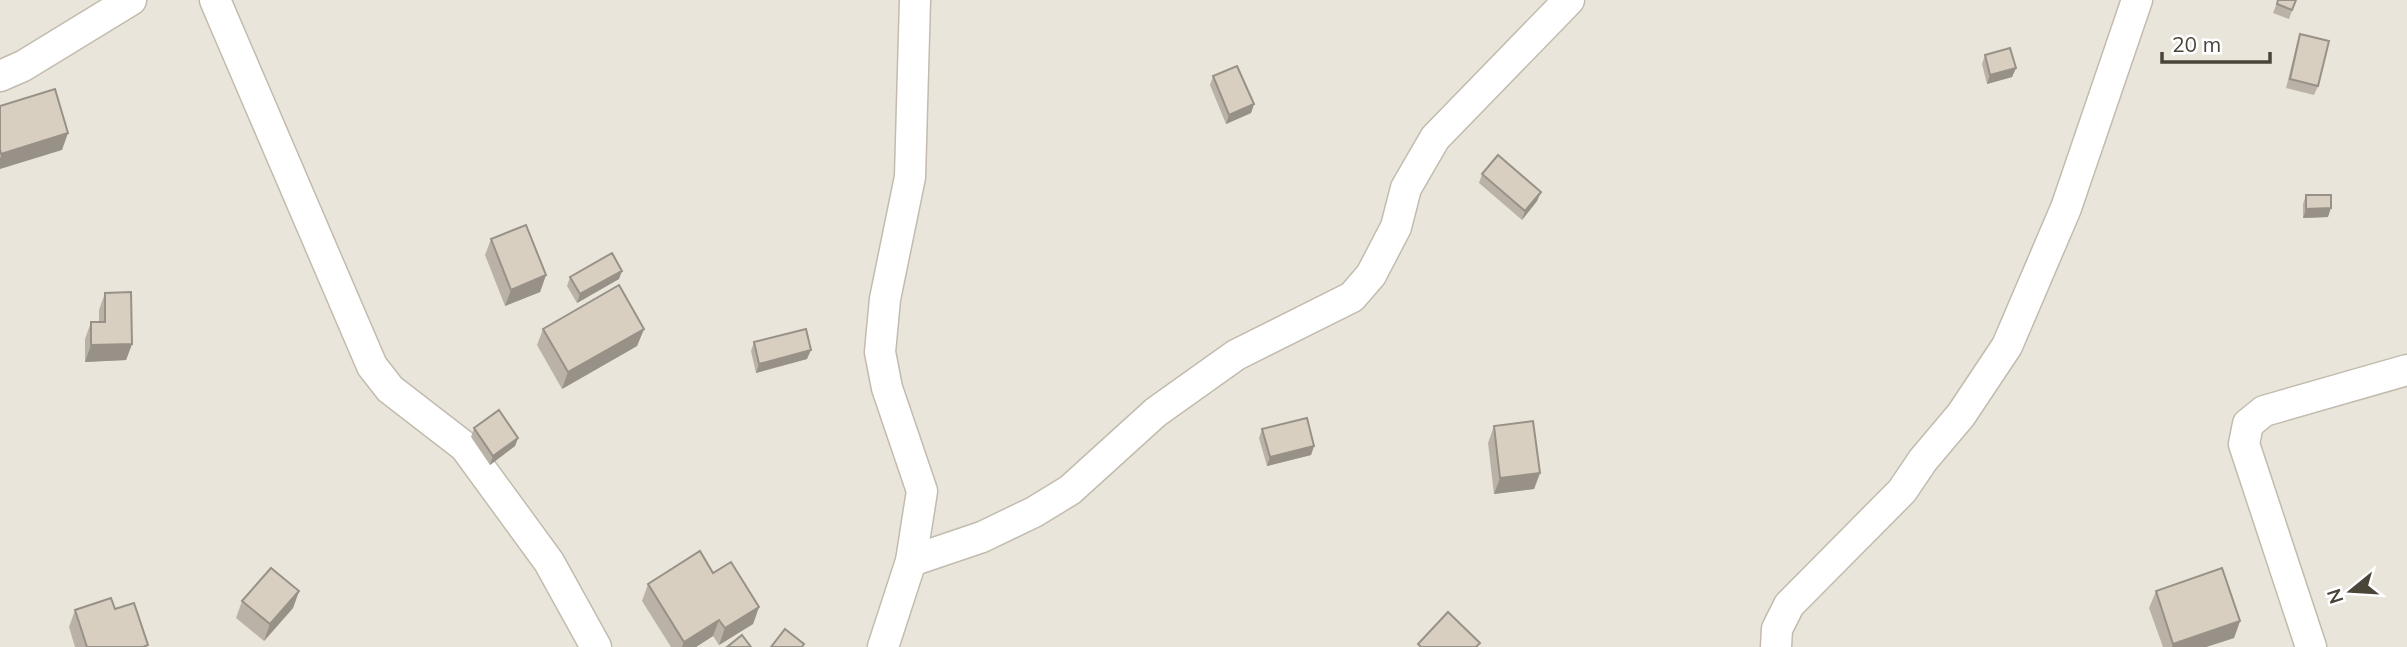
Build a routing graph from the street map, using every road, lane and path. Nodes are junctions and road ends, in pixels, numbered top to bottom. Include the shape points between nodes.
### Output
1 (131, 0) edge
2 (215, 0) edge
3 (915, 0) edge
4 (1569, 0) edge
5 (2137, 0) edge
6 (0, 76) edge
7 (2407, 370) edge
8 (911, 561) junction
9 (596, 647) edge
10 (883, 647) edge
11 (1776, 647) edge
12 (2312, 647) edge

1 - 6 street
2 - 9 street via 372,366 390,389 465,447 549,562
3 - 8 street via 910,177 885,299 880,352 887,388 922,491
4 - 8 street via 1435,138 1406,188 1396,227 1371,275 1352,297 1236,355 1156,412 1070,490 1034,512 982,537
5 - 11 street via 2066,208 2007,346 1902,491 1789,605 1777,629
7 - 12 street via 2264,411 2248,424 2244,444
8 - 10 street

